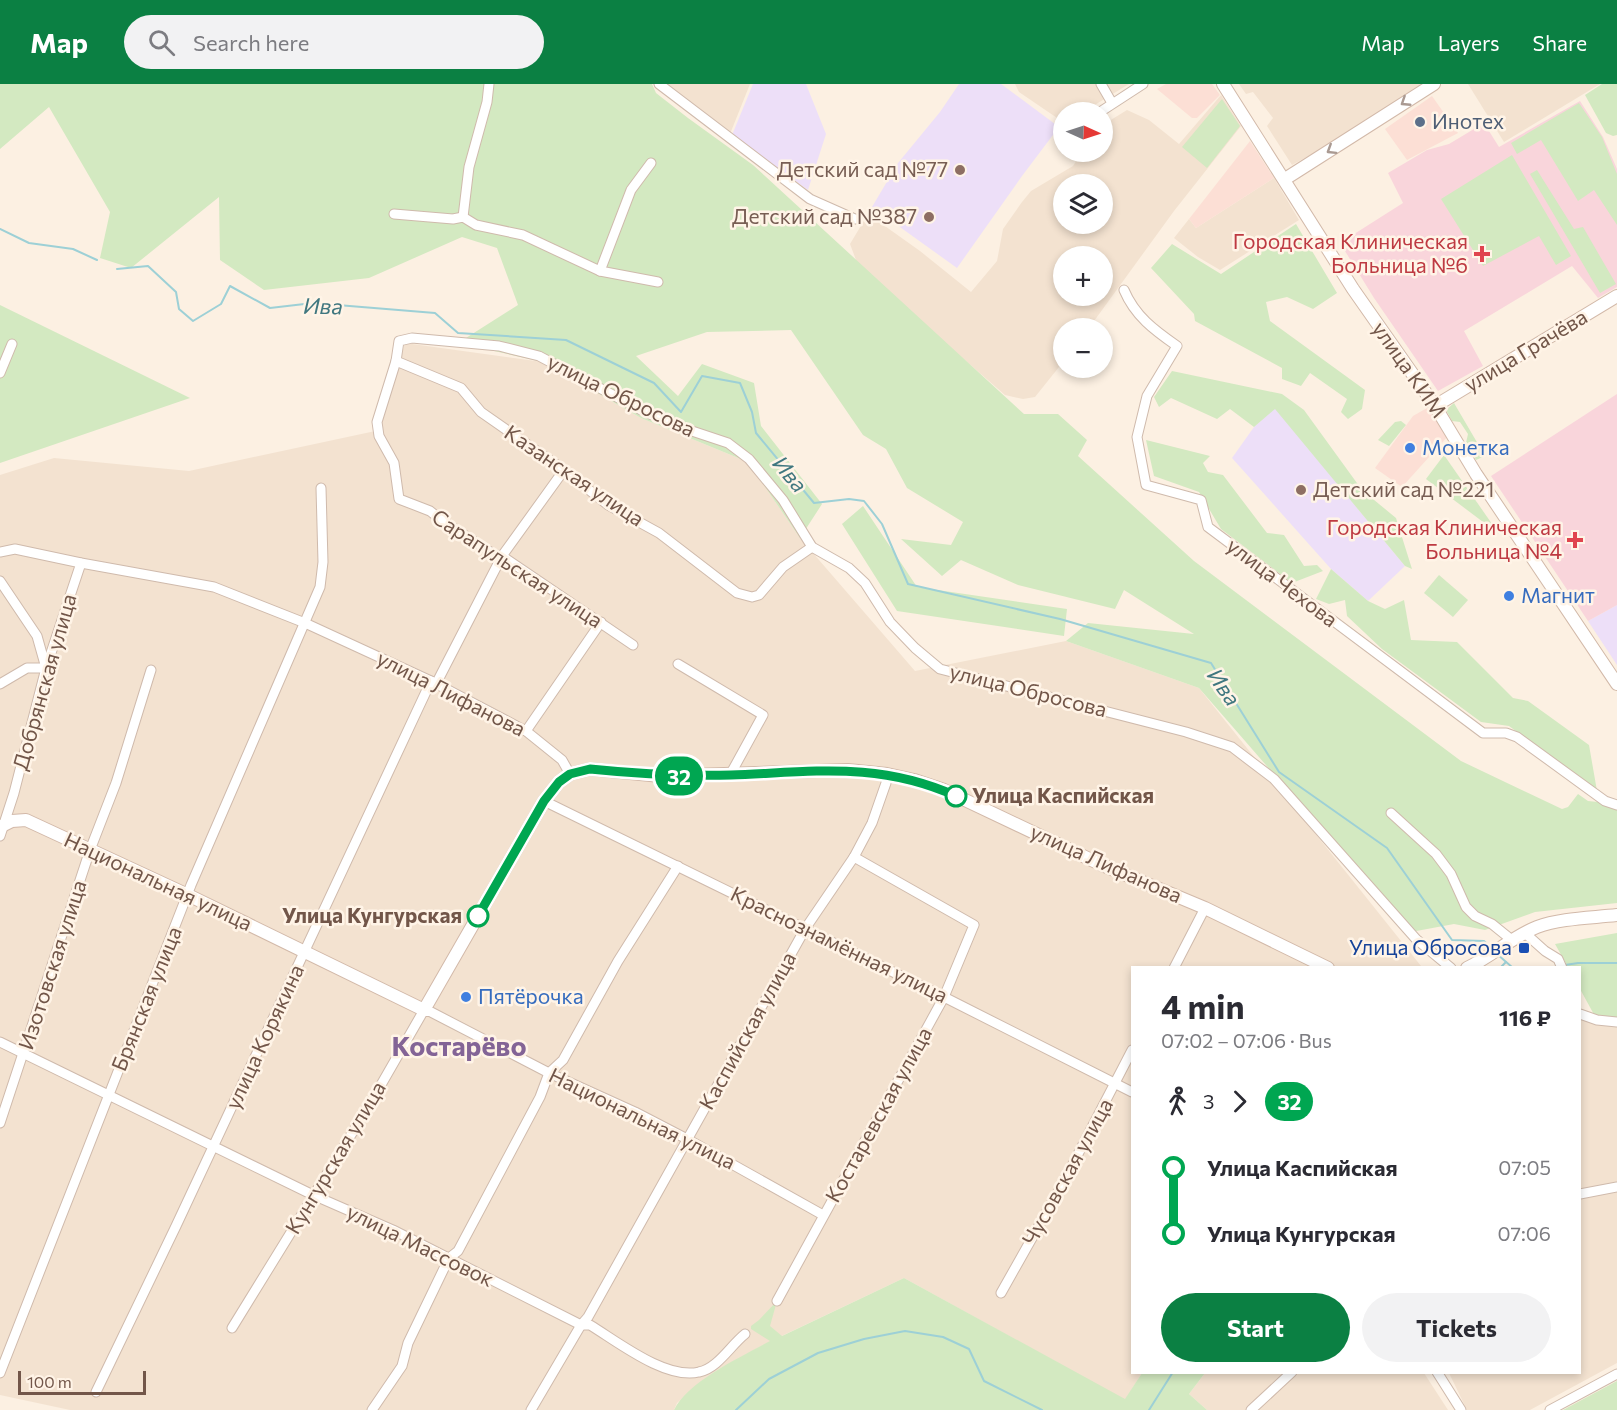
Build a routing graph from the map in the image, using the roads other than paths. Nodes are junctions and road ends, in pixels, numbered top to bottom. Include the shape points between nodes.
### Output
1 (489, 84) edge
2 (659, 84) edge
3 (1101, 84) edge
4 (1143, 84) edge
5 (1223, 84) edge
6 (1434, 84) edge
7 (1111, 102) edge
8 (1113, 102) edge
9 (651, 163) dead end
10 (1285, 179) junction
11 (394, 214) dead end
12 (463, 217) junction
13 (855, 219) dead end
14 (600, 271) junction
15 (658, 282) dead end
16 (1124, 290) dead end
17 (1617, 296) edge
18 (12, 344) dead end
19 (396, 361) junction
20 (0, 373) edge
21 (1436, 406) junction
22 (564, 470) junction
23 (321, 488) dead end
24 (812, 547) junction
25 (0, 552) edge
26 (502, 556) junction
27 (81, 563) junction
28 (0, 580) edge
29 (601, 622) junction
30 (305, 623) junction
31 (633, 645) dead end
32 (678, 664) dead end
33 (46, 668) junction
34 (151, 669) dead end
35 (433, 682) junction
36 (0, 684) edge
37 (1617, 684) edge
38 (526, 731) junction
39 (570, 774) junction
40 (887, 774) junction
41 (730, 775) junction
42 (544, 801) junction
43 (1617, 805) edge
44 (1391, 813) dead end
45 (1, 829) edge
46 (90, 850) junction
47 (854, 856) junction
48 (678, 866) junction
49 (188, 895) junction
50 (1205, 908) junction
51 (1617, 915) edge
52 (804, 929) junction
53 (1525, 933) junction
54 (1513, 941) junction
55 (305, 951) junction
56 (1560, 963) edge
57 (1175, 966) edge
58 (1324, 966) edge
59 (1449, 966) edge
60 (1471, 966) edge
61 (944, 997) junction
62 (424, 1010) junction
63 (1581, 1014) edge
64 (1617, 1022) edge
65 (0, 1042) edge
66 (1131, 1052) edge
67 (24, 1054) junction
68 (549, 1073) junction
69 (1116, 1084) junction
70 (1131, 1092) edge
71 (108, 1095) junction
72 (0, 1123) edge
73 (687, 1139) junction
74 (214, 1145) junction
75 (1617, 1187) edge
76 (1581, 1194) edge
77 (313, 1195) junction
78 (823, 1215) junction
79 (449, 1258) junction
80 (1001, 1293) dead end
81 (777, 1301) dead end
82 (581, 1324) junction
83 (232, 1328) dead end
84 (745, 1334) dead end
85 (0, 1373) edge
86 (1290, 1374) edge
87 (1438, 1374) edge
88 (1617, 1374) edge
89 (96, 1392) dead end
90 (372, 1410) edge
91 (531, 1410) edge
92 (1251, 1410) edge
93 (1461, 1410) edge
94 (1550, 1410) edge

1 - 12 street via 469,167
2 - 13 street via 810,199
3 - 7 street
4 - 8 street
5 - 10 street, улица КИМ
6 -> 10 street
9 - 14 street via 631,190
10 - 21 street, улица КИМ via 1353,289
11 - 12 street
12 - 14 street via 476,225 523,235
14 - 15 street
16 - 43 street, улица Чехова via 1131,306 1148,325 1177,346 1147,396 1137,437 1146,485 1201,500 1208,527 1483,733 1517,737 1605,801
17 - 21 street, улица Грачёва
18 - 20 street
19 - 22 street, Казанская улица via 461,388 481,412
19 - 24 street, улица Обросова via 399,341 412,338 499,346 539,356 645,412 728,443 749,459 783,500
19 - 26 street, Сарапульская улица via 377,422 379,436 394,463 399,499 430,511
21 - 37 street, улица КИМ via 1488,492
22 - 24 street, Казанская улица via 608,505 659,533 737,593 759,595 783,567
22 - 26 street, улица Корякина
23 - 30 street, Брянская улица via 323,562 320,587
24 - 59 street, улица Обросова via 849,568 865,583 890,622 940,669 1232,747 1274,779 1416,939
25 - 27 street, улица Лифанова via 15,549
26 - 29 street, Сарапульская улица
26 - 35 street, улица Корякина
27 - 30 street, улица Лифанова via 214,587
27 - 33 street, Добрянская улица
28 - 33 street via 37,636
29 - 31 street, Сарапульская улица
29 - 38 street
30 - 35 street, улица Лифанова
30 - 49 street, Брянская улица
32 - 41 street via 763,715
33 - 36 street via 27,668
33 - 45 street, Добрянская улица
34 - 46 street, Изотовская улица via 116,783
35 - 38 street, улица Лифанова
35 - 55 street, улица Корякина
38 - 39 street, улица Лифанова via 562,760
39 - 41 street, улица Лифанова via 590,769 660,776
39 - 42 street, Кунгурская улица
40 - 41 street, улица Лифанова via 848,770
40 - 47 street, Каспийская улица via 872,823
40 - 50 street, улица Лифанова via 944,790 1102,865
42 - 48 street, Краснознамённая улица
42 - 62 street, Кунгурская улица
44 - 54 street via 1436,854 1451,874 1466,907
45 - 46 street, Национальная улица via 12,821 26,820
46 - 49 street, Национальная улица
46 - 67 street, Изотовская улица
47 - 52 street, Каспийская улица
47 - 61 street, Костаревская улица via 974,925
48 - 52 street, Краснознамённая улица
48 - 68 street via 618,961 563,1060
49 - 55 street, Национальная улица
49 - 71 street, Брянская улица
50 - 57 street
50 - 58 street, улица Лифанова
51 - 53 street via 1555,922
52 - 61 street, Краснознамённая улица
52 - 73 street, Каспийская улица
53 - 54 street
53 - 56 street
54 - 60 street
55 - 62 street, Национальная улица
55 - 74 street, улица Корякина
61 - 69 street, Краснознамённая улица
61 - 78 street, Костаревская улица
62 - 68 street, Национальная улица
62 - 77 street, Кунгурская улица
63 - 64 street
65 - 67 street, улица Массовок
66 - 69 street, Чусовская улица
67 - 71 street, улица Массовок
67 - 72 street, Изотовская улица
68 - 73 street, Национальная улица
68 - 79 street via 458,1251
69 - 70 street, Краснознамённая улица
69 - 80 street, Чусовская улица
71 - 74 street, улица Массовок
71 - 85 street, Брянская улица
73 - 78 street, Национальная улица
73 - 82 street, Каспийская улица
74 - 77 street, улица Массовок
74 - 89 street, улица Корякина
75 - 76 street
77 - 79 street, улица Массовок
77 - 83 street, Кунгурская улица
78 - 81 street, Костаревская улица
79 - 82 street, улица Массовок
79 - 90 street via 408,1343 402,1366
82 - 84 street, улица Массовок via 590,1325 677,1372 700,1372 718,1361
82 - 91 street, Каспийская улица
86 - 92 street
87 - 93 street
88 - 94 street

